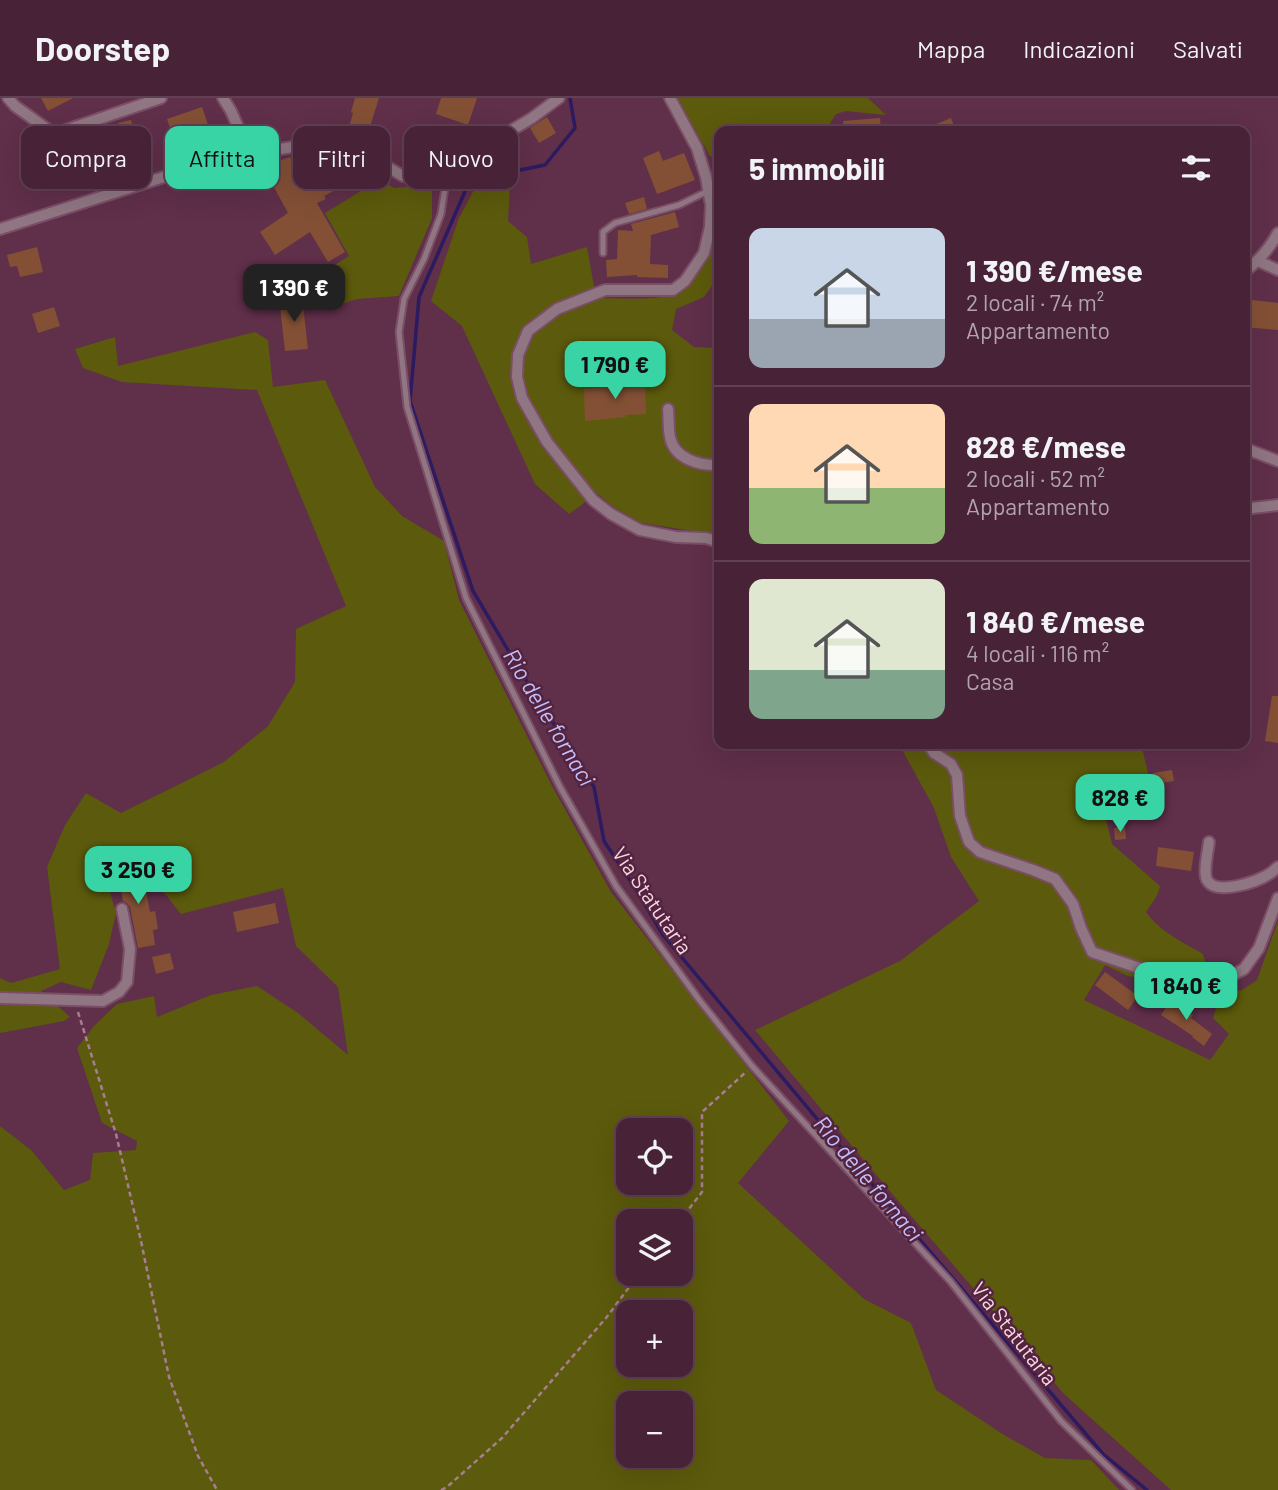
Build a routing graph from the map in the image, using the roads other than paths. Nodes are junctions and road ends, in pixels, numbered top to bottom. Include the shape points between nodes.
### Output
1 (8, 98) edge
2 (161, 98) edge
3 (223, 98) edge
4 (559, 98) edge
5 (670, 98) edge
6 (238, 126) edge
7 (518, 126) edge
8 (279, 149) edge
9 (404, 176) edge
10 (165, 177) edge
11 (445, 189) edge
12 (708, 191) junction
13 (0, 229) edge
14 (1278, 233) edge
15 (603, 253) dead end
16 (1258, 261) junction
17 (1250, 267) edge
18 (1278, 270) edge
19 (668, 409) dead end
20 (1250, 450) edge
21 (1278, 461) edge
22 (714, 464) edge
23 (1278, 505) edge
24 (1250, 508) edge
25 (714, 540) edge
26 (931, 749) edge
27 (1209, 842) dead end
28 (1278, 867) edge
29 (1278, 898) edge
30 (122, 909) dead end
31 (0, 998) edge
32 (1132, 1490) edge

1 - 2 street via 54,134
3 - 6 street
4 - 7 street
5 - 12 street via 697,148
8 - 9 street via 323,142 343,144
10 - 13 street
11 - 32 lane, Via Statutaria via 441,214 404,299 399,332 407,407 466,598 560,787 616,886 752,1066 950,1281 1061,1421
12 - 15 lane via 679,205 615,223 603,232
12 - 25 street via 710,228 704,253 685,281 673,290 605,290 557,309 528,331 518,355 517,377 522,398 541,432 593,500 640,530
14 - 16 street
16 - 17 street
16 - 18 street
19 - 22 street via 670,440 676,449 694,462
20 - 21 street
23 - 24 street
26 - 29 street via 957,775 960,816 969,842 980,852 1055,879 1073,904 1092,952 1139,968 1231,976 1244,969 1255,954
27 - 28 street via 1205,875 1218,888 1256,880
30 - 31 street via 130,949 127,982 119,992 103,1001

